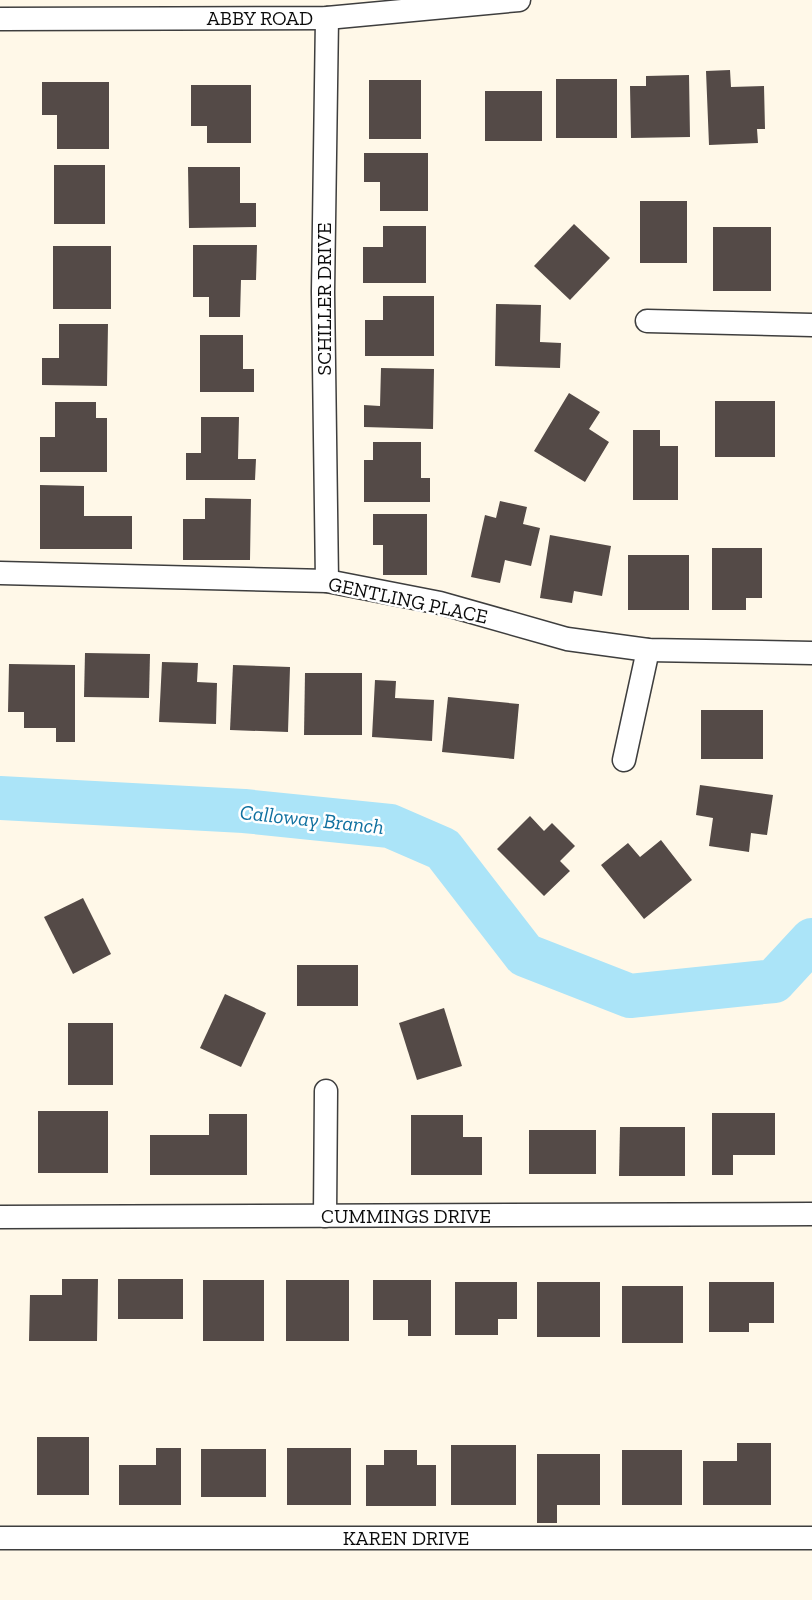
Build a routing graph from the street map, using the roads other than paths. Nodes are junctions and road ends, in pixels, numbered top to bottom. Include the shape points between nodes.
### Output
1 (519, 0) edge
2 (327, 18) junction
3 (0, 19) edge
4 (647, 322) dead end
5 (812, 325) edge
6 (0, 574) edge
7 (327, 581) junction
8 (648, 650) junction
9 (812, 653) edge
10 (624, 760) dead end
11 (326, 1092) dead end
12 (812, 1214) edge
13 (325, 1216) junction
14 (0, 1217) edge
15 (0, 1538) edge
16 (812, 1538) edge

1 - 2 street, ABBY ROAD
2 - 3 street, ABBY ROAD
2 - 7 street, SCHILLER DRIVE via 323,292
4 - 5 street
6 - 7 street, GENTLING PLACE
7 - 8 street, GENTLING PLACE via 440,603 567,639
8 - 9 street, GENTLING PLACE
8 - 10 street
11 - 13 street
12 - 13 street, CUMMINGS DRIVE
13 - 14 street, CUMMINGS DRIVE
15 - 16 street, KAREN DRIVE

